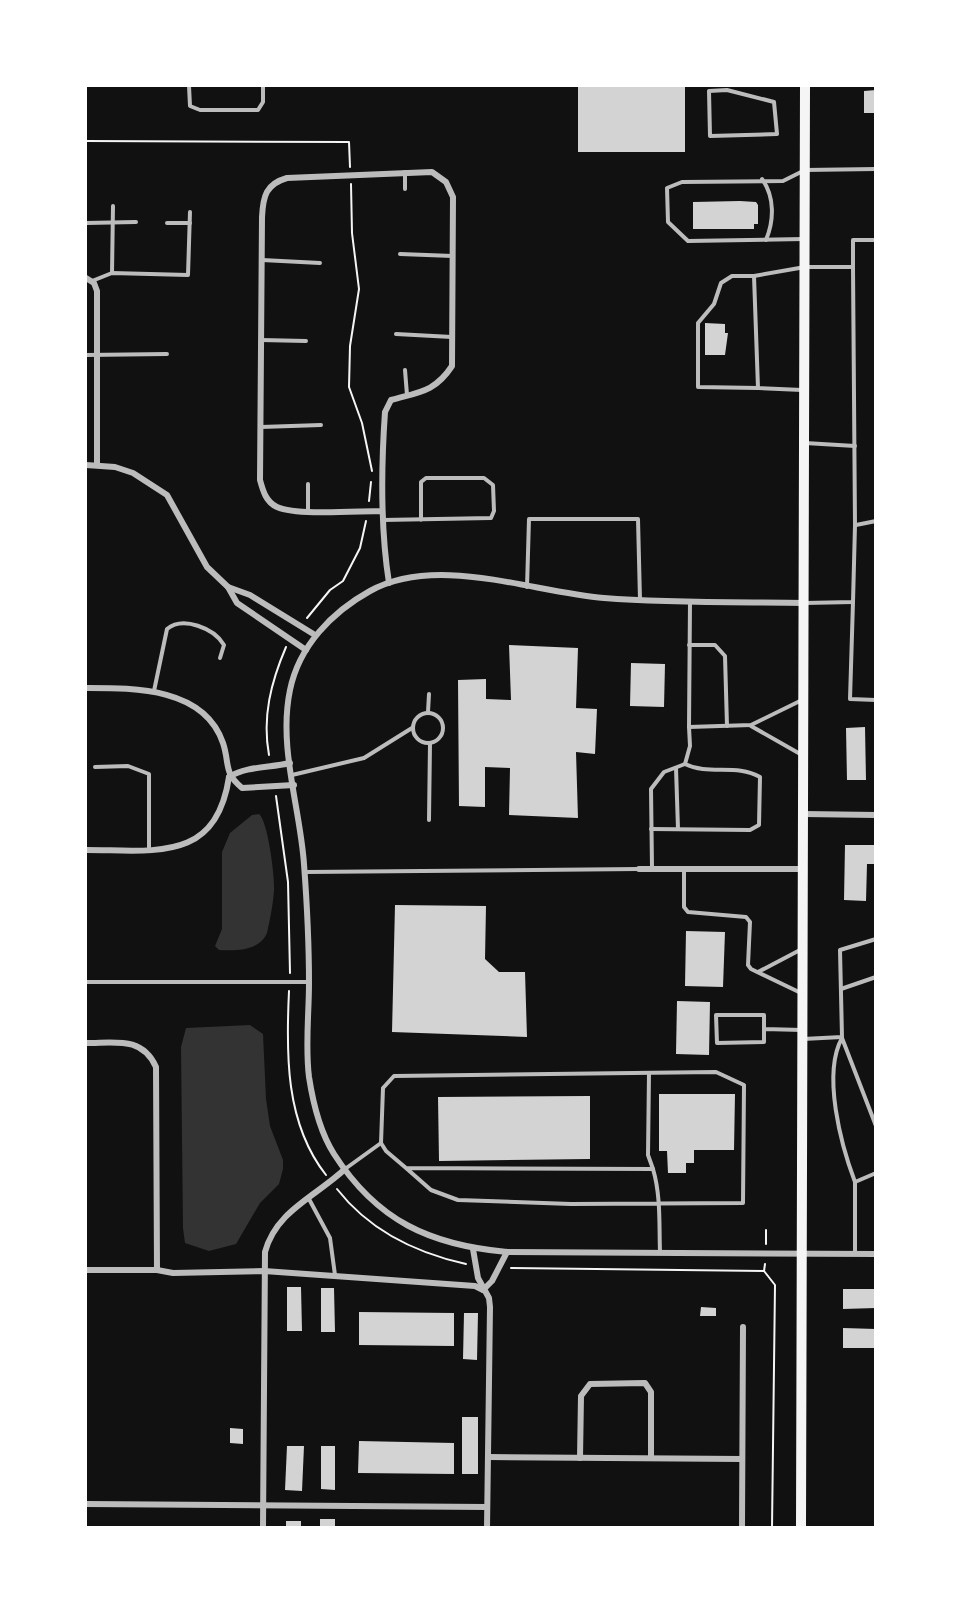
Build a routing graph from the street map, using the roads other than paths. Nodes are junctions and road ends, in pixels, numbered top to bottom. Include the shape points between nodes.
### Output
1 (189, 86) edge
2 (263, 86) edge
3 (805, 86) edge
4 (726, 88) edge
5 (876, 169) edge
6 (805, 170) junction
7 (405, 171) junction
8 (762, 179) junction
9 (405, 189) dead end
10 (112, 206) dead end
11 (190, 212) dead end
12 (136, 222) dead end
13 (86, 223) edge
14 (167, 223) dead end
15 (190, 223) junction
16 (113, 224) junction
17 (805, 239) junction
18 (766, 240) junction
19 (876, 240) edge
20 (400, 254) dead end
21 (453, 256) junction
22 (261, 260) junction
23 (320, 263) dead end
24 (805, 267) junction
25 (853, 267) junction
26 (112, 273) junction
27 (754, 276) junction
28 (88, 279) edge
29 (396, 334) dead end
30 (452, 337) junction
31 (261, 340) junction
32 (306, 341) dead end
33 (167, 354) dead end
34 (86, 355) edge
35 (96, 355) junction
36 (405, 370) dead end
37 (758, 388) junction
38 (805, 390) junction
39 (407, 395) junction
40 (321, 425) dead end
41 (261, 427) junction
42 (804, 443) junction
43 (855, 446) junction
44 (86, 465) edge
45 (97, 465) junction
46 (308, 484) dead end
47 (308, 510) junction
48 (382, 511) junction
49 (382, 520) junction
50 (421, 520) junction
51 (876, 521) edge
52 (855, 525) junction
53 (389, 583) junction
54 (228, 587) junction
55 (527, 588) junction
56 (640, 600) junction
57 (690, 602) junction
58 (853, 602) junction
59 (804, 603) junction
60 (315, 635) junction
61 (690, 645) junction
62 (306, 650) junction
63 (220, 657) dead end
64 (86, 688) edge
65 (154, 691) junction
66 (429, 694) dead end
67 (804, 699) junction
68 (876, 700) edge
69 (428, 712) junction
70 (751, 725) junction
71 (728, 726) junction
72 (689, 727) junction
73 (412, 728) junction
74 (430, 743) junction
75 (804, 756) junction
76 (290, 763) junction
77 (685, 764) junction
78 (95, 767) dead end
79 (676, 768) junction
80 (292, 775) junction
81 (229, 777) junction
82 (294, 785) junction
83 (804, 813) junction
84 (876, 815) edge
85 (429, 820) dead end
86 (651, 829) junction
87 (678, 829) junction
88 (86, 850) edge
89 (149, 850) junction
90 (639, 869) joint
91 (652, 869) junction
92 (684, 869) junction
93 (804, 869) junction
94 (305, 872) junction
95 (876, 939) edge
96 (803, 948) junction
97 (758, 972) junction
98 (876, 977) edge
99 (86, 982) edge
100 (309, 982) junction
101 (841, 989) junction
102 (803, 994) junction
103 (764, 1029) junction
104 (803, 1035) junction
105 (842, 1037) junction
106 (86, 1044) edge
107 (649, 1073) junction
108 (876, 1126) edge
109 (381, 1143) junction
110 (406, 1167) junction
111 (345, 1169) junction
112 (653, 1169) junction
113 (876, 1173) edge
114 (855, 1182) junction
115 (309, 1199) junction
116 (659, 1204) junction
117 (472, 1249) junction
118 (507, 1252) junction
119 (660, 1252) junction
120 (802, 1252) junction
121 (855, 1253) junction
122 (876, 1254) edge
123 (86, 1270) edge
124 (157, 1270) junction
125 (264, 1271) junction
126 (334, 1275) junction
127 (483, 1290) junction
128 (743, 1327) dead end
129 (489, 1456) junction
130 (580, 1458) junction
131 (651, 1458) junction
132 (742, 1459) junction
133 (86, 1504) edge
134 (262, 1505) junction
135 (487, 1507) junction
136 (263, 1527) edge
137 (487, 1527) edge
138 (742, 1527) edge
139 (801, 1527) edge

1 - 2 lane via 190,106 200,110 258,110 263,102
3 - 6 main road
4 - 4 lane via 709,91 710,136 777,134 774,102
5 - 6 lane
6 - 8 lane via 783,181
6 - 17 main road
7 - 9 lane
7 - 21 street via 432,172 446,182 453,197
7 - 22 street via 276,181 263,200
8 - 18 lane via 771,203 771,228
8 - 18 lane via 682,182 667,188 668,222 688,241
10 - 16 lane
11 - 15 lane
12 - 16 lane
13 - 16 lane
14 - 15 lane
15 - 26 lane via 188,275
16 - 26 lane
17 - 18 lane
17 - 24 main road
19 - 25 lane via 853,240
20 - 21 lane
21 - 30 street
22 - 23 lane
22 - 31 street
24 - 25 lane
24 - 27 lane
24 - 38 main road
25 - 43 lane
26 - 28 lane
27 - 37 lane
27 - 37 lane via 732,276 721,283 714,304 698,323 698,387
28 - 35 street via 97,291
29 - 30 lane
30 - 39 street via 452,366 442,381
31 - 32 lane
31 - 41 street
33 - 35 lane
34 - 35 lane
35 - 45 street
36 - 39 lane
37 - 38 lane
38 - 42 main road
39 - 48 street via 391,399 385,412
40 - 41 lane
41 - 47 street via 260,480 264,495 275,506
42 - 43 lane
42 - 59 main road
43 - 52 lane
44 - 45 street
45 - 54 street via 133,472 167,495 207,567
46 - 47 lane
47 - 48 street
48 - 49 street
49 - 50 lane
49 - 53 street
50 - 50 lane via 491,518 493,485 483,478 426,478 421,482
51 - 52 lane
52 - 58 lane
53 - 55 street via 451,574
53 - 60 street via 357,599
54 - 60 street via 250,595
54 - 62 street via 237,603
55 - 56 street
55 - 56 lane via 529,519 638,519
56 - 57 street
57 - 59 street
57 - 61 lane
58 - 59 lane
58 - 68 lane via 850,699
59 - 67 main road
60 - 62 street
61 - 71 lane via 715,645 725,656
61 - 72 lane
62 - 76 street via 290,690
63 - 65 lane via 224,645 215,636 186,622 171,625
64 - 65 street
65 - 81 street via 170,695 206,716 223,742
66 - 69 lane
67 - 70 lane
67 - 75 main road
69 - 73 lane via 418,715
69 - 74 lane via 437,715 443,728 439,738
70 - 71 lane
70 - 75 lane
71 - 72 lane
72 - 77 lane via 690,746
73 - 74 lane via 420,741
73 - 80 lane via 364,758
74 - 85 lane
75 - 83 main road
76 - 80 street
76 - 81 street via 242,769
77 - 79 lane
77 - 87 lane via 694,768 743,769 760,777 759,825 750,830
78 - 89 lane via 128,766 149,774
79 - 86 lane via 664,772 653,783
79 - 87 lane
80 - 82 street
81 - 82 street via 243,788
81 - 89 street via 226,800 201,837 185,845
82 - 94 street
83 - 84 street
83 - 93 main road
86 - 87 lane
86 - 91 lane
88 - 89 street
90 - 91 street
90 - 94 lane
91 - 92 street
92 - 93 street
92 - 97 lane via 684,907 688,912 740,914 750,922 748,964
93 - 96 main road
94 - 100 street
95 - 101 lane via 840,950
96 - 97 lane
96 - 102 main road
97 - 102 lane
98 - 101 lane
99 - 100 lane
100 - 111 street via 307,1058 311,1087 322,1128
101 - 105 lane
102 - 104 main road
103 - 103 lane via 764,1042 717,1043 716,1015 764,1015
103 - 104 lane
104 - 105 lane
104 - 120 main road
105 - 108 lane
105 - 114 lane via 834,1052 835,1094 844,1153
106 - 124 street via 138,1045 151,1055 156,1067
107 - 109 lane via 394,1076 383,1088
107 - 112 lane via 648,1155
107 - 116 lane via 716,1072 744,1085 742,1203
109 - 110 lane
109 - 111 lane
110 - 112 lane
110 - 116 lane via 431,1190 458,1200
111 - 115 street
111 - 117 street via 364,1192 400,1221 422,1234
112 - 116 lane
113 - 114 lane
114 - 121 lane
115 - 125 street via 286,1214 270,1234
115 - 126 lane via 330,1238
116 - 119 lane
117 - 118 street
117 - 127 street
118 - 119 street
118 - 127 street
119 - 120 street
120 - 121 street
120 - 139 main road
121 - 122 street
123 - 124 street
124 - 125 street
125 - 126 street
125 - 134 street
126 - 127 street via 475,1286
127 - 129 street via 490,1307
128 - 132 street
129 - 130 street
129 - 135 street
130 - 131 street
130 - 131 street via 581,1396 585,1389 590,1384 645,1383 651,1392
131 - 132 street
132 - 138 street
133 - 134 street
134 - 135 street
134 - 136 street
135 - 137 street

